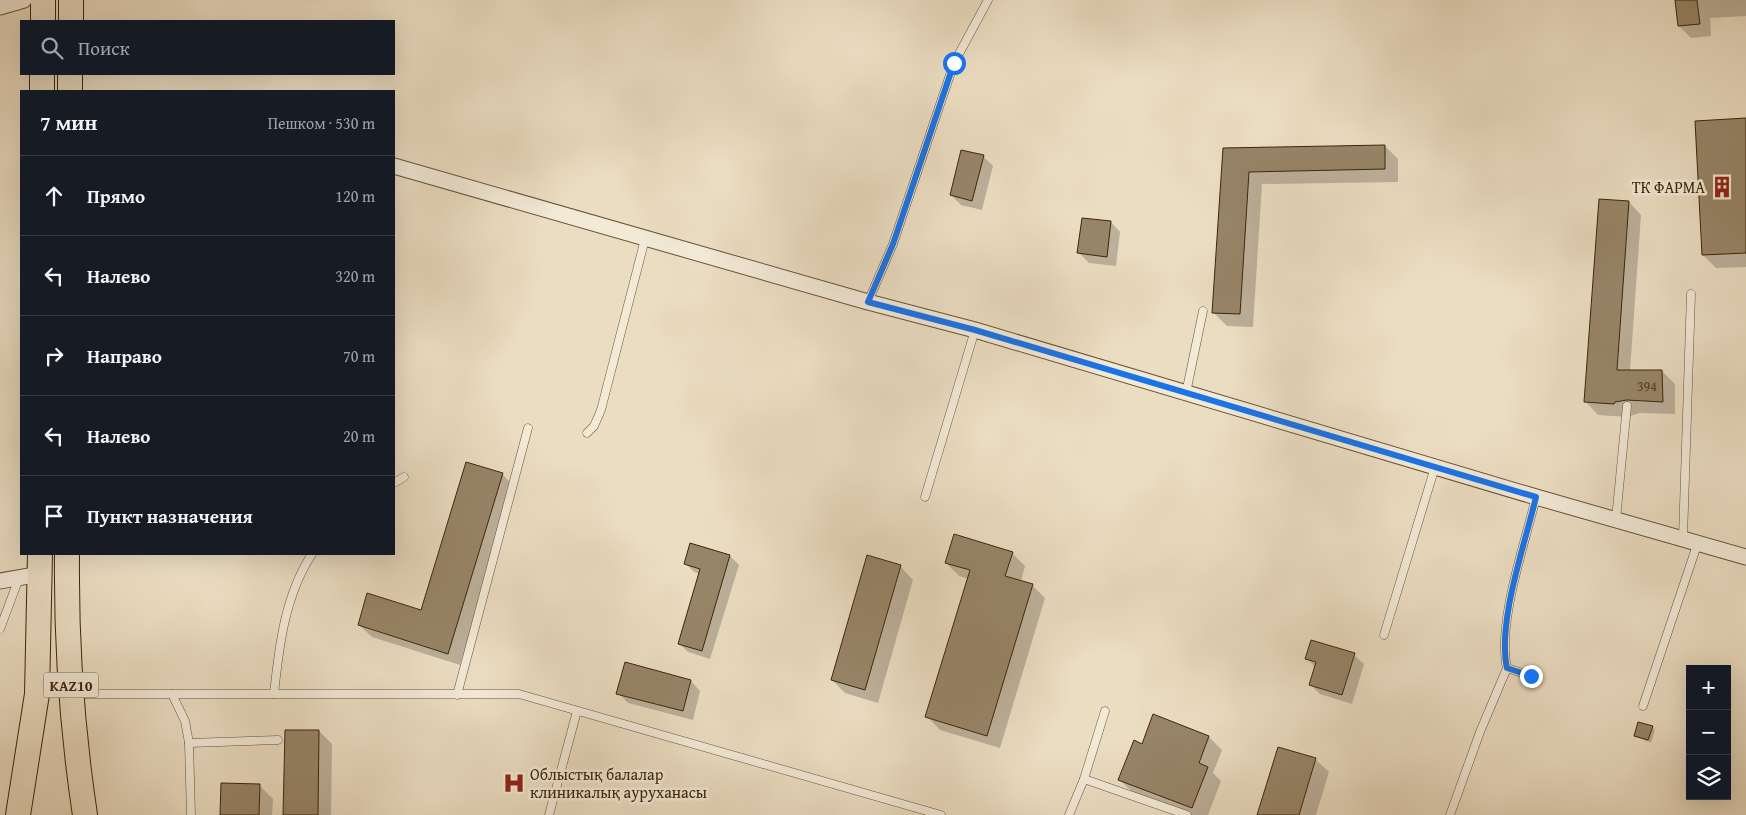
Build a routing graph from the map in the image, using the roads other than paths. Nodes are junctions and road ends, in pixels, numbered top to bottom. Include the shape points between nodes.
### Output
1 (24, 0) edge
2 (43, 0) edge
3 (71, 0) edge
4 (988, 0) edge
5 (0, 7) edge
6 (43, 20) edge
7 (71, 20) edge
8 (42, 75) edge
9 (70, 75) edge
10 (42, 90) edge
11 (70, 90) edge
12 (395, 166) edge
13 (645, 239) junction
14 (1691, 294) dead end
15 (868, 302) junction
16 (1203, 310) dead end
17 (975, 330) junction
18 (1186, 392) junction
19 (1627, 406) dead end
20 (528, 428) dead end
21 (587, 433) dead end
22 (1435, 467) junction
23 (404, 477) dead end
24 (395, 482) edge
25 (925, 497) dead end
26 (1536, 497) junction
27 (1616, 519) junction
28 (1683, 537) junction
29 (1698, 542) junction
30 (67, 555) edge
31 (311, 555) edge
32 (1746, 557) edge
33 (33, 568) edge
34 (0, 581) edge
35 (0, 629) edge
36 (1384, 635) dead end
37 (1507, 668) junction
38 (1531, 676) dead end
39 (72, 694) junction
40 (172, 694) junction
41 (274, 694) junction
42 (457, 695) junction
43 (1643, 706) dead end
44 (577, 711) junction
45 (1105, 711) dead end
46 (278, 740) dead end
47 (189, 742) junction
48 (1084, 780) junction
49 (18, 815) edge
50 (85, 815) edge
51 (191, 815) edge
52 (549, 815) edge
53 (941, 815) edge
54 (1068, 815) edge
55 (1187, 815) edge
56 (1450, 815) edge

1 - 5 street
2 - 6 main road
3 - 7 main road
4 - 15 lane via 954,63 893,244
8 - 10 main road
9 - 11 main road
12 - 13 street
13 - 15 street
13 - 21 lane via 601,410
14 - 28 lane
15 - 17 street
16 - 18 lane
17 - 18 street
17 - 25 lane
18 - 22 street
19 - 27 lane
20 - 42 lane
22 - 26 street
22 - 36 lane
23 - 24 lane
26 - 27 street
26 - 37 lane via 1510,605 1504,653
27 - 28 street
28 - 29 street
29 - 32 street
29 - 43 lane
30 - 39 main road, KAZ10
31 - 41 lane via 299,574 279,641
33 - 34 street
33 - 35 lane
33 - 49 main road, KAZ10 via 37,694
37 - 38 lane
37 - 56 lane
39 - 40 lane
39 - 50 main road, KAZ10 via 76,755
40 - 41 lane
40 - 47 lane via 185,720
41 - 42 lane
42 - 44 lane via 519,694
44 - 52 lane
44 - 53 lane
45 - 48 lane
46 - 47 lane
47 - 51 lane
48 - 54 lane
48 - 55 lane

